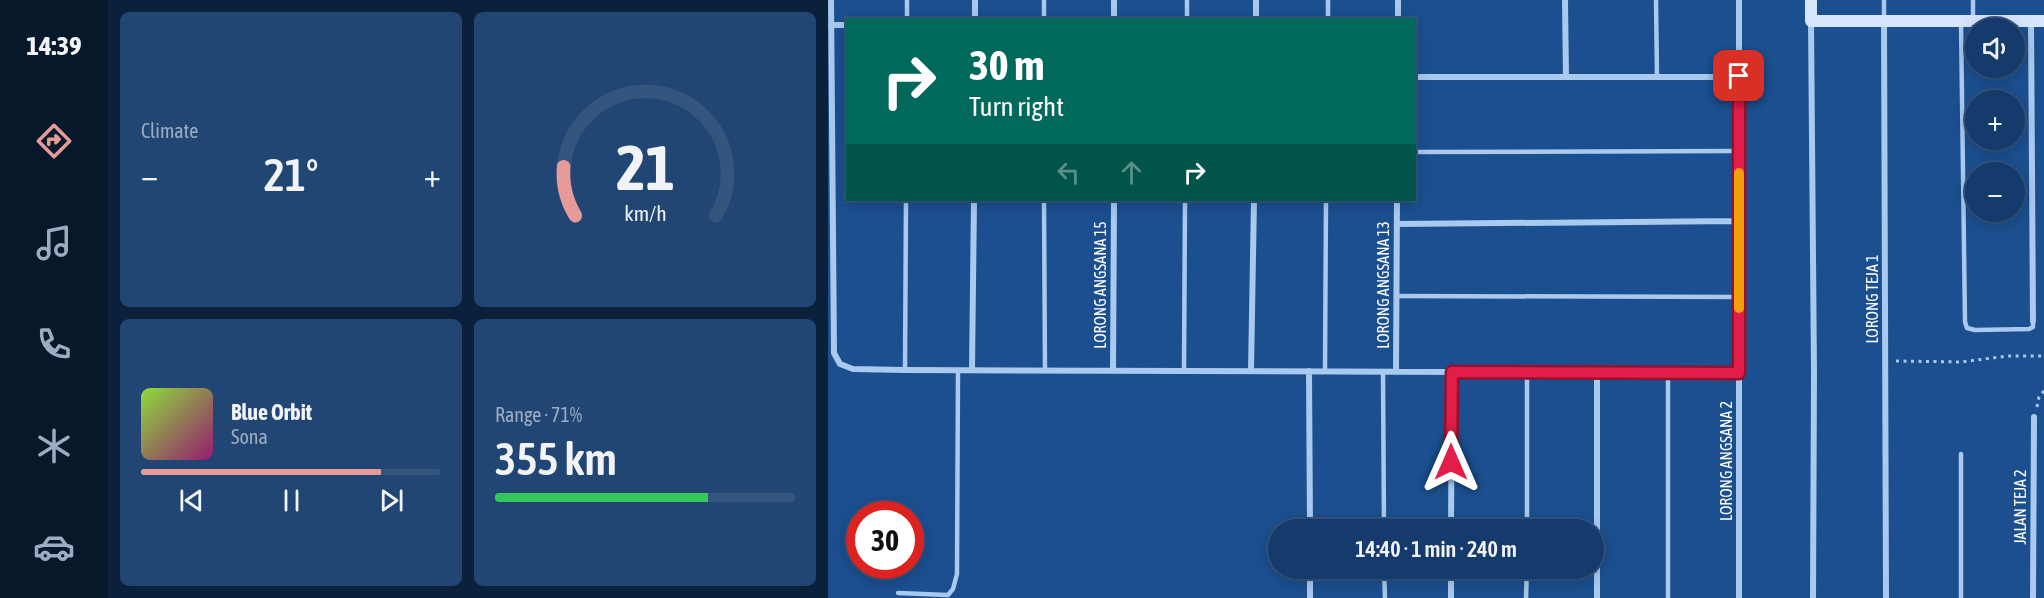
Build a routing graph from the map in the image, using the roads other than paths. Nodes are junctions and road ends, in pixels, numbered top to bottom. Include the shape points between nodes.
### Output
1 (831, 0) edge
2 (907, 0) edge
3 (975, 0) edge
4 (1044, 0) edge
5 (1114, 0) edge
6 (1187, 0) edge
7 (1256, 0) edge
8 (1328, 0) edge
9 (1398, 0) edge
10 (1565, 0) edge
11 (1656, 0) edge
12 (1739, 0) edge
13 (1811, 0) edge
14 (1884, 0) edge
15 (1973, 0) edge
16 (907, 18) edge
17 (975, 18) edge
18 (1044, 18) edge
19 (1114, 18) edge
20 (1187, 18) edge
21 (1256, 18) edge
22 (1328, 18) edge
23 (1398, 18) edge
24 (1968, 18) edge
25 (1811, 21) junction
26 (1884, 21) junction
27 (1965, 21) edge
28 (2025, 21) edge
29 (2031, 21) junction
30 (2044, 21) edge
31 (831, 25) junction
32 (846, 25) edge
33 (1416, 76) edge
34 (1566, 76) junction
35 (1739, 76) junction
36 (1657, 77) junction
37 (1967, 78) edge
38 (1739, 151) junction
39 (1416, 153) edge
40 (906, 201) edge
41 (974, 201) edge
42 (1044, 201) edge
43 (1114, 201) edge
44 (1185, 201) edge
45 (1254, 201) edge
46 (1326, 201) edge
47 (1397, 201) edge
48 (830, 214) edge
49 (1739, 221) junction
50 (1397, 224) junction
51 (1396, 296) junction
52 (1739, 297) junction
53 (2033, 321) joint
54 (905, 370) junction
55 (958, 370) junction
56 (972, 370) junction
57 (1045, 370) junction
58 (1113, 370) junction
59 (1184, 371) junction
60 (1251, 371) junction
61 (1309, 371) junction
62 (1325, 371) junction
63 (1383, 372) junction
64 (1396, 372) junction
65 (1452, 372) junction
66 (1527, 372) junction
67 (1597, 372) junction
68 (1668, 372) junction
69 (1739, 373) junction
70 (2034, 417) road end
71 (1961, 454) dead end
72 (1310, 519) edge
73 (1384, 519) edge
74 (1451, 519) edge
75 (1527, 519) edge
76 (1310, 579) edge
77 (1384, 579) edge
78 (1451, 579) edge
79 (1527, 579) edge
80 (898, 593) dead end
81 (1310, 598) edge
82 (1385, 598) edge
83 (1451, 598) edge
84 (1527, 598) edge
85 (1597, 598) edge
86 (1668, 598) edge
87 (1739, 598) edge
88 (1813, 598) edge
89 (1886, 598) edge
90 (1961, 598) edge
91 (2033, 598) edge

1 - 31 street
2 - 16 lane
3 - 17 street
4 - 18 lane
5 - 19 street
6 - 20 lane
7 - 21 street
8 - 22 lane
9 - 23 street
10 - 34 street
11 - 36 lane
12 - 35 street, LORONG ANGSANA 2
13 - 25 street
14 - 26 lane, LORONG TEJA 1
15 - 24 lane
25 - 26 street
25 - 88 street
26 - 27 street
26 - 89 street, LORONG TEJA 1
28 - 29 street
29 - 30 street
29 - 53 street
31 - 32 street
31 - 48 street
33 - 34 street
34 - 36 street
35 - 36 street
35 - 38 street, LORONG ANGSANA 2
37 - 53 lane via 1965,322 1967,328 1975,330 2028,329
38 - 39 lane
38 - 49 street, LORONG ANGSANA 2
40 - 54 lane
41 - 56 street
42 - 57 lane
43 - 58 street, LORONG ANGSANA 15
44 - 59 lane
45 - 60 street
46 - 62 lane
47 - 50 street, LORONG ANGSANA 13
48 - 54 street via 834,353 840,364 853,369
49 - 50 street
49 - 52 street, LORONG ANGSANA 2
50 - 51 street, LORONG ANGSANA 13
51 - 52 lane
51 - 64 street, LORONG ANGSANA 13
52 - 69 street, LORONG ANGSANA 2
54 - 55 street
55 - 56 street
55 - 80 lane via 957,574 953,589 948,595
56 - 57 street
57 - 58 street
58 - 59 street
59 - 60 street
60 - 61 street
61 - 62 street
61 - 72 street
62 - 63 street
63 - 64 street
63 - 73 lane
64 - 65 street
65 - 66 street
65 - 74 street
66 - 67 street
66 - 75 lane
67 - 68 street
67 - 85 street
68 - 69 street
68 - 86 lane
69 - 87 street, LORONG ANGSANA 2
70 - 91 street, JALAN TEJA 2
71 - 90 lane
76 - 81 street
77 - 82 lane
78 - 83 street
79 - 84 lane

